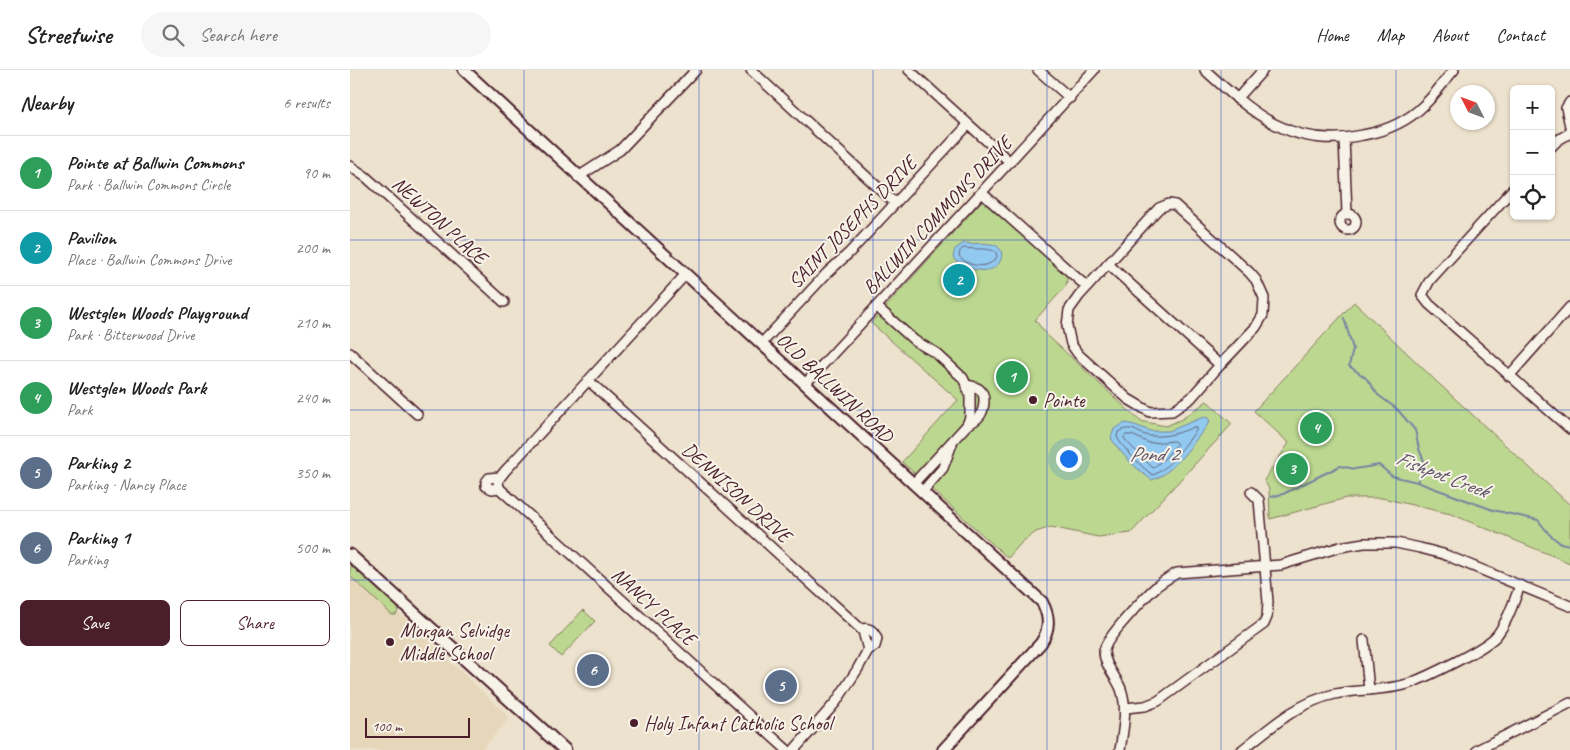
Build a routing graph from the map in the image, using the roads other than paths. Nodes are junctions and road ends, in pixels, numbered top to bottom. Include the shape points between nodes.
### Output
1 (464, 70) edge
2 (696, 70) edge
3 (751, 70) edge
4 (909, 70) edge
5 (1038, 70) edge
6 (1094, 70) edge
7 (1205, 70) edge
8 (1263, 70) edge
9 (1454, 70) edge
10 (1070, 98) junction
11 (1237, 99) junction
12 (1570, 102) edge
13 (968, 125) junction
14 (1570, 126) edge
15 (1570, 133) edge
16 (1344, 138) junction
17 (1555, 143) edge
18 (1010, 162) junction
19 (350, 166) edge
20 (578, 177) junction
21 (1510, 192) edge
22 (982, 193) junction
23 (894, 203) junction
24 (1347, 214) dead end
25 (1108, 264) junction
26 (686, 274) junction
27 (1087, 287) junction
28 (504, 302) dead end
29 (877, 307) junction
30 (1570, 307) edge
31 (762, 343) junction
32 (350, 353) edge
33 (1220, 365) junction
34 (1509, 376) junction
35 (589, 381) junction
36 (805, 384) junction
37 (967, 385) junction
38 (417, 414) dead end
39 (967, 425) junction
40 (1570, 429) edge
41 (952, 442) junction
42 (914, 483) junction
43 (923, 491) junction
44 (1251, 492) dead end
45 (350, 555) edge
46 (1264, 567) junction
47 (1520, 586) junction
48 (1570, 606) edge
49 (1364, 640) dead end
50 (1369, 690) junction
51 (1570, 704) edge
52 (1124, 708) junction
53 (564, 750) edge
54 (787, 750) edge
55 (794, 750) edge
56 (943, 750) edge
57 (1120, 750) edge
58 (1242, 750) edge
59 (1477, 750) edge

1 - 20 street, OLD BALLWIN ROAD
2 - 20 street via 620,150
3 - 23 street
4 - 13 street
5 - 10 street
6 - 10 street, BALLWIN COMMONS DRIVE
7 - 11 street
8 - 11 street
9 - 16 street via 1425,105 1396,124 1372,134
10 - 18 street, BALLWIN COMMONS DRIVE
11 - 16 street via 1258,115 1288,130 1310,137
12 - 14 street via 1566,108
13 - 18 street
13 - 23 street, SAINT JOSEPHS DRIVE
15 - 17 street
16 - 24 street
18 - 22 street, BALLWIN COMMONS DRIVE
19 - 28 street, NEWTON PLACE
20 - 26 street, OLD BALLWIN ROAD
21 - 34 street via 1430,280 1422,295
22 - 27 street
22 - 29 street, BALLWIN COMMONS DRIVE
23 - 31 street, SAINT JOSEPHS DRIVE
25 - 27 street
25 - 33 street
25 - 33 street via 1159,208 1169,204 1249,272 1262,289 1263,315 1256,327
26 - 31 street, OLD BALLWIN ROAD
26 - 35 street, NANCY PLACE
27 - 33 street via 1067,317 1071,344 1142,409 1157,413 1178,408
29 - 36 street, BALLWIN COMMONS DRIVE
29 - 37 street via 915,341 936,353
30 - 34 street
31 - 36 street, OLD BALLWIN ROAD
32 - 38 street
34 - 40 street
35 - 54 street, NANCY PLACE via 500,477 499,488
35 - 55 street, DENNISON DRIVE via 865,635 868,650 857,670 836,702
36 - 42 street, OLD BALLWIN ROAD
37 - 39 street via 970,394
37 - 39 street via 980,389 984,403 983,413
39 - 41 street
41 - 42 street
41 - 43 street via 944,468
42 - 43 street, OLD BALLWIN ROAD
43 - 56 street, OLD BALLWIN ROAD via 1037,596 1049,617 1047,634 1041,643
44 - 46 street via 1259,500
45 - 53 main road
46 - 47 street via 1292,563 1340,547 1396,543 1443,554
46 - 52 street via 1268,610 1264,624 1158,701
46 - 52 street via 1177,573 1152,591 1104,647 1105,658 1121,690
47 - 48 street
47 - 50 street via 1506,622 1489,644 1413,682
49 - 50 street
50 - 58 street via 1335,694 1310,702
51 - 59 street
52 - 57 street

